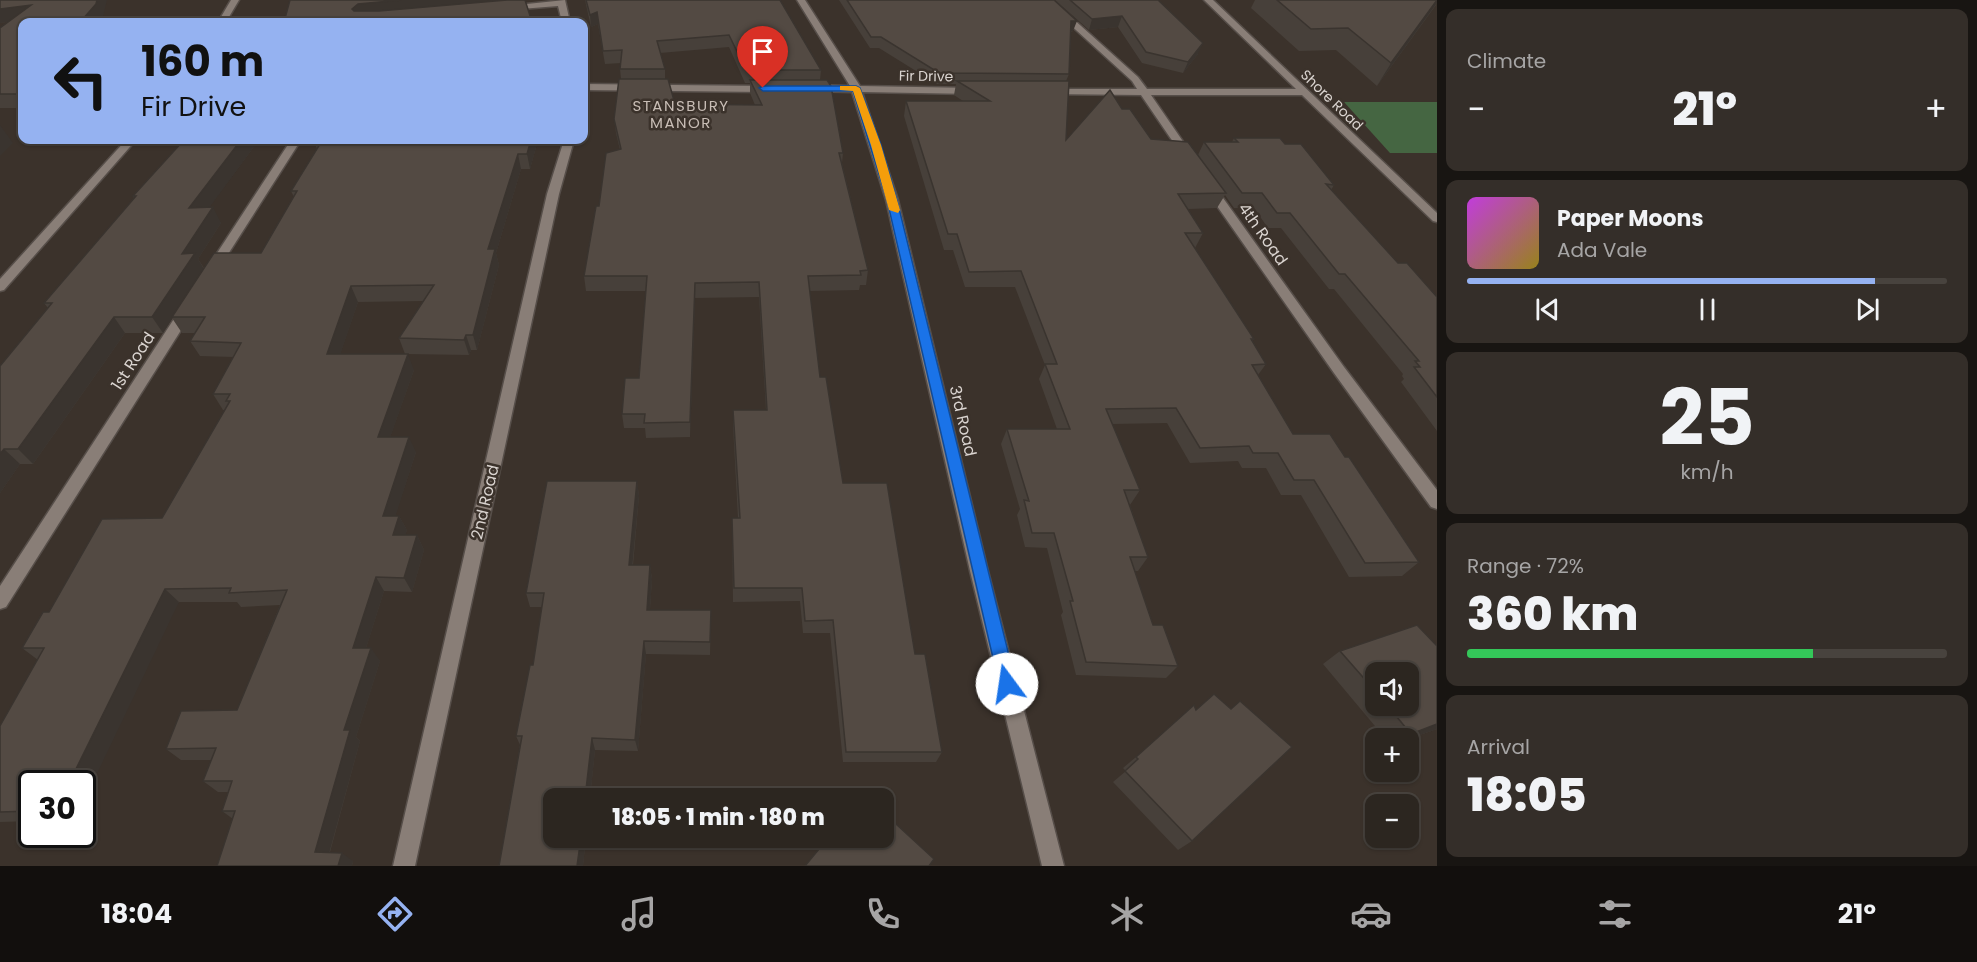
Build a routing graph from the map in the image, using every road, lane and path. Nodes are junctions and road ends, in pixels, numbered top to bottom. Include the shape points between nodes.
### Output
1 (235, 0) edge
2 (801, 0) edge
3 (1047, 0) edge
4 (1208, 0) edge
5 (561, 1) edge
6 (497, 9) edge
7 (224, 18) edge
8 (565, 18) edge
9 (588, 87) edge
10 (775, 88) edge
11 (798, 88) edge
12 (856, 88) junction
13 (980, 91) edge
14 (1037, 92) edge
15 (1143, 92) junction
16 (1304, 92) junction
17 (127, 144) edge
18 (293, 144) edge
19 (567, 144) edge
20 (1432, 210) edge
21 (1437, 219) edge
22 (0, 287) edge
23 (1437, 502) edge
24 (0, 601) edge
25 (404, 866) edge
26 (1053, 866) edge

1 - 7 street
2 - 12 street, 3rd Road
3 - 15 street, 4th Road via 1135,79
4 - 16 street, Shore Road
5 - 6 street
5 - 8 street
9 - 10 street
11 - 12 street, Fir Drive
12 - 13 street, Fir Drive
12 - 26 street, 3rd Road via 895,211
14 - 15 street
15 - 16 street
15 - 23 street, 4th Road
16 - 20 street, Shore Road
17 - 22 street
18 - 24 street, 1st Road
19 - 25 street, 2nd Road
20 - 21 street, Shore Road

